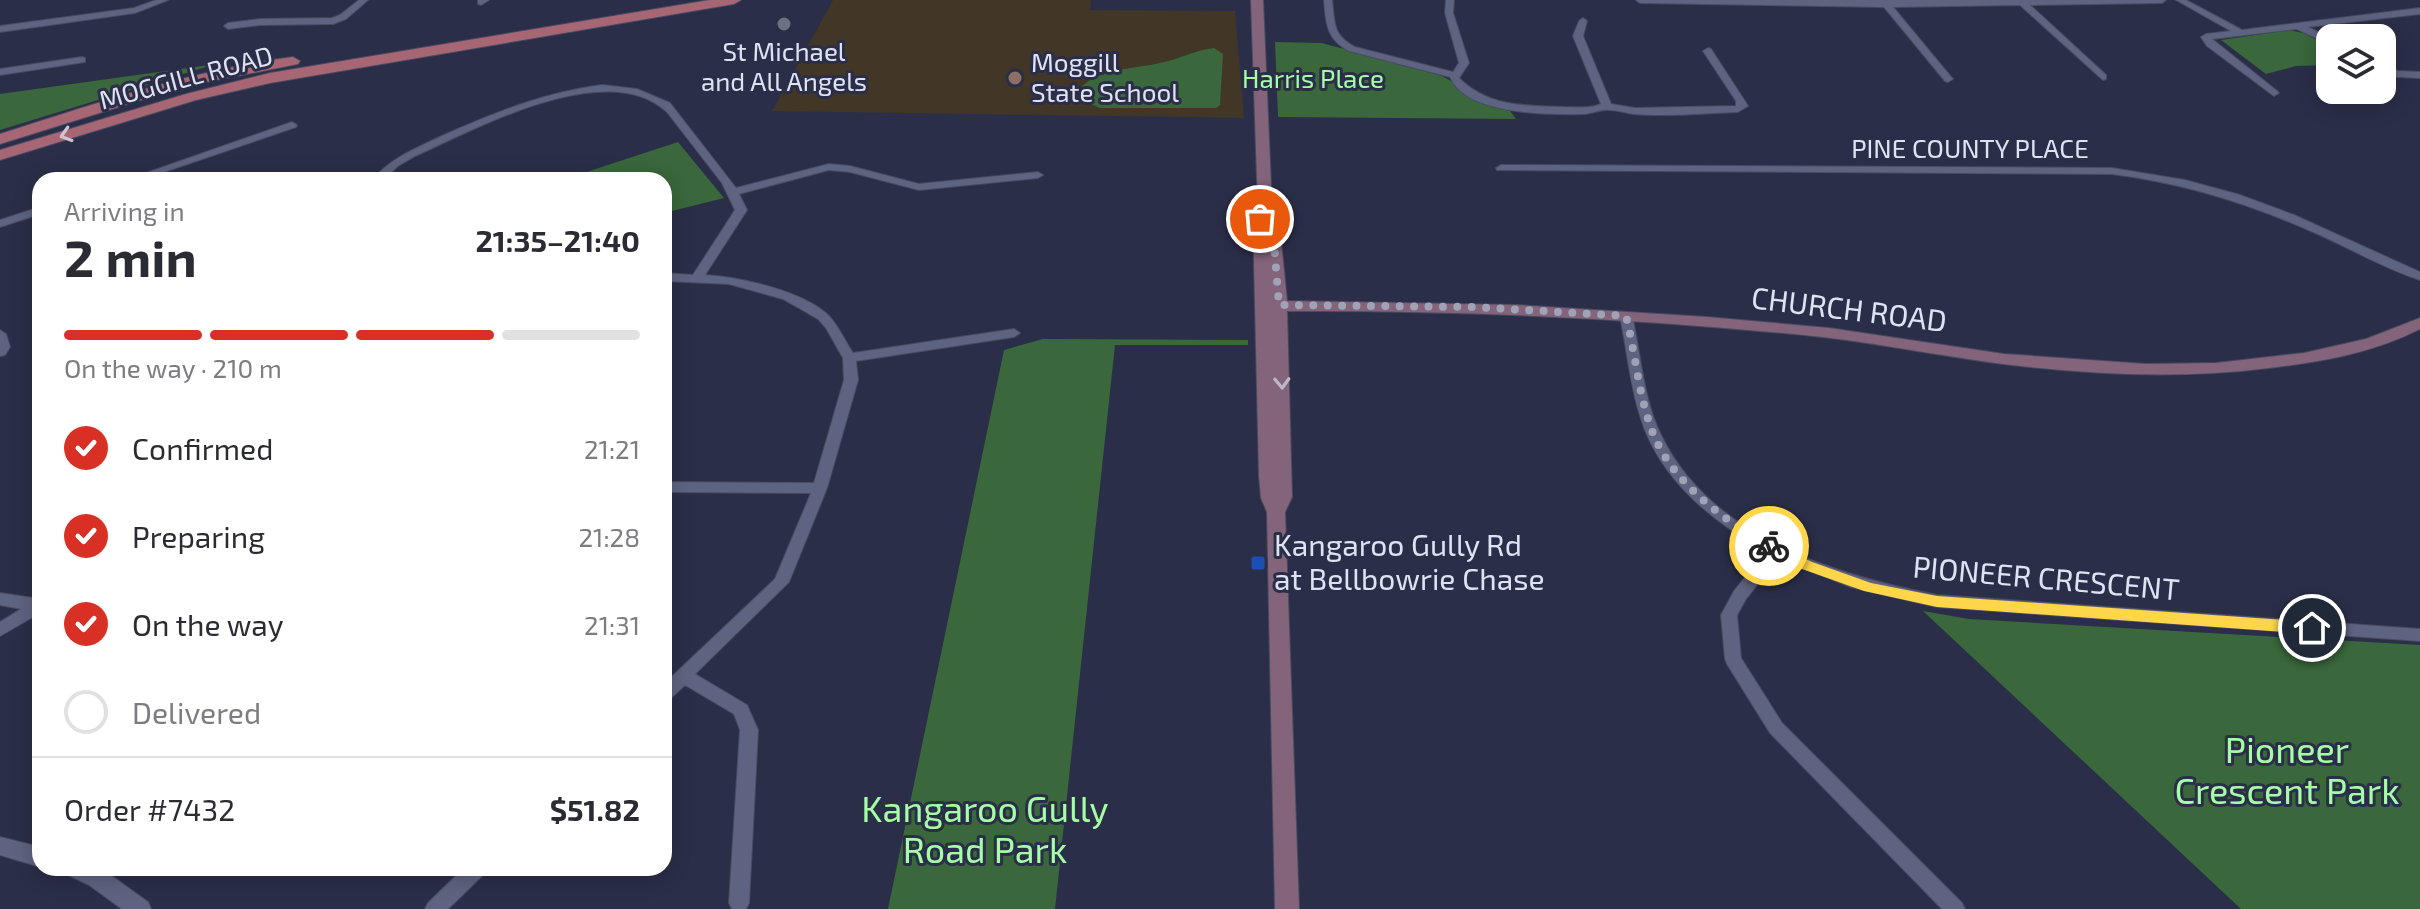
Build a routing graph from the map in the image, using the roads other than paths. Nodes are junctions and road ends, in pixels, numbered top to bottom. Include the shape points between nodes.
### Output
1 (164, 0) edge
2 (364, 0) edge
3 (734, 0) edge
4 (1257, 0) edge
5 (1328, 0) edge
6 (1462, 0) edge
7 (1640, 0) edge
8 (2162, 0) edge
9 (2180, 0) edge
10 (1884, 2) edge
11 (2019, 2) edge
12 (1450, 4) edge
13 (2420, 11) edge
14 (1583, 21) dead end
15 (229, 26) dead end
16 (2300, 27) junction
17 (0, 29) edge
18 (2240, 32) junction
19 (2316, 35) edge
20 (1708, 51) dead end
21 (82, 60) dead end
22 (291, 68) junction
23 (0, 72) edge
24 (2396, 74) edge
25 (1455, 75) junction
26 (2420, 75) edge
27 (2103, 77) dead end
28 (1948, 79) dead end
29 (2262, 84) junction
30 (2284, 84) dead end
31 (2274, 93) dead end
32 (1606, 106) junction
33 (292, 125) dead end
34 (0, 139) edge
35 (0, 155) edge
36 (1501, 168) dead end
37 (166, 172) edge
38 (386, 172) edge
39 (1038, 175) dead end
40 (734, 192) junction
41 (32, 213) edge
42 (0, 224) edge
43 (2420, 276) edge
44 (672, 277) edge
45 (698, 277) junction
46 (1272, 306) junction
47 (1626, 316) junction
48 (2420, 323) edge
49 (1014, 333) dead end
50 (0, 334) edge
51 (0, 352) edge
52 (849, 358) junction
53 (672, 487) edge
54 (820, 488) junction
55 (1775, 550) junction
56 (0, 599) edge
57 (32, 605) edge
58 (32, 610) edge
59 (0, 630) edge
60 (2420, 635) edge
61 (684, 676) junction
62 (672, 687) edge
63 (0, 846) edge
64 (32, 855) edge
65 (93, 876) edge
66 (469, 876) edge
67 (739, 903) dead end
68 (140, 909) edge
69 (435, 909) edge
70 (1287, 909) edge
71 (1955, 909) edge

1 - 17 street via 135,10
2 - 15 street via 333,21
3 - 22 main road, MOGGILL ROAD
4 - 46 main road via 1265,209 1260,219
5 - 25 street via 1336,41
6 - 12 street
7 - 10 street
8 - 11 street
9 - 18 street
10 - 11 street
10 - 28 street
11 - 27 street
12 - 25 street via 1464,63
13 - 16 street
14 - 32 street via 1578,36
16 - 18 street
16 - 19 street
18 - 29 street via 2206,39
20 - 32 street via 1741,101 1738,109 1635,111
21 - 23 street
22 - 34 main road, MOGGILL ROAD via 236,68
22 -> 35 main road, MOGGILL ROAD
24 - 26 street
25 - 32 street via 1458,83 1508,108
29 - 30 street
29 - 31 street
33 - 37 street
36 - 43 street, PINE COUNTY PLACE via 2124,173 2210,189
38 - 40 street via 411,154 527,105 610,86 664,103
39 - 40 street via 919,187 829,167
40 - 45 street via 741,210
41 - 42 street
44 - 45 street
45 - 52 street via 760,286 787,296 822,316
46 - 47 main road, CHURCH ROAD via 1475,307
46 - 70 main road via 1283,497 1276,512
47 - 48 main road, CHURCH ROAD via 1774,327 2050,364 2158,369 2305,358 2379,340
47 - 55 street, PIONEER CRESCENT via 1646,412 1662,451 1710,506
49 - 52 street
50 - 51 street
52 - 54 street via 847,403
53 - 54 street
54 - 61 street via 781,582
55 - 60 street, PIONEER CRESCENT via 1869,588 1937,601
55 - 71 street via 1729,615 1733,659 1776,728
56 - 57 street
58 - 59 street
61 - 62 street
61 - 67 street via 741,710 749,730
63 - 64 street
65 - 68 street
66 - 69 street

